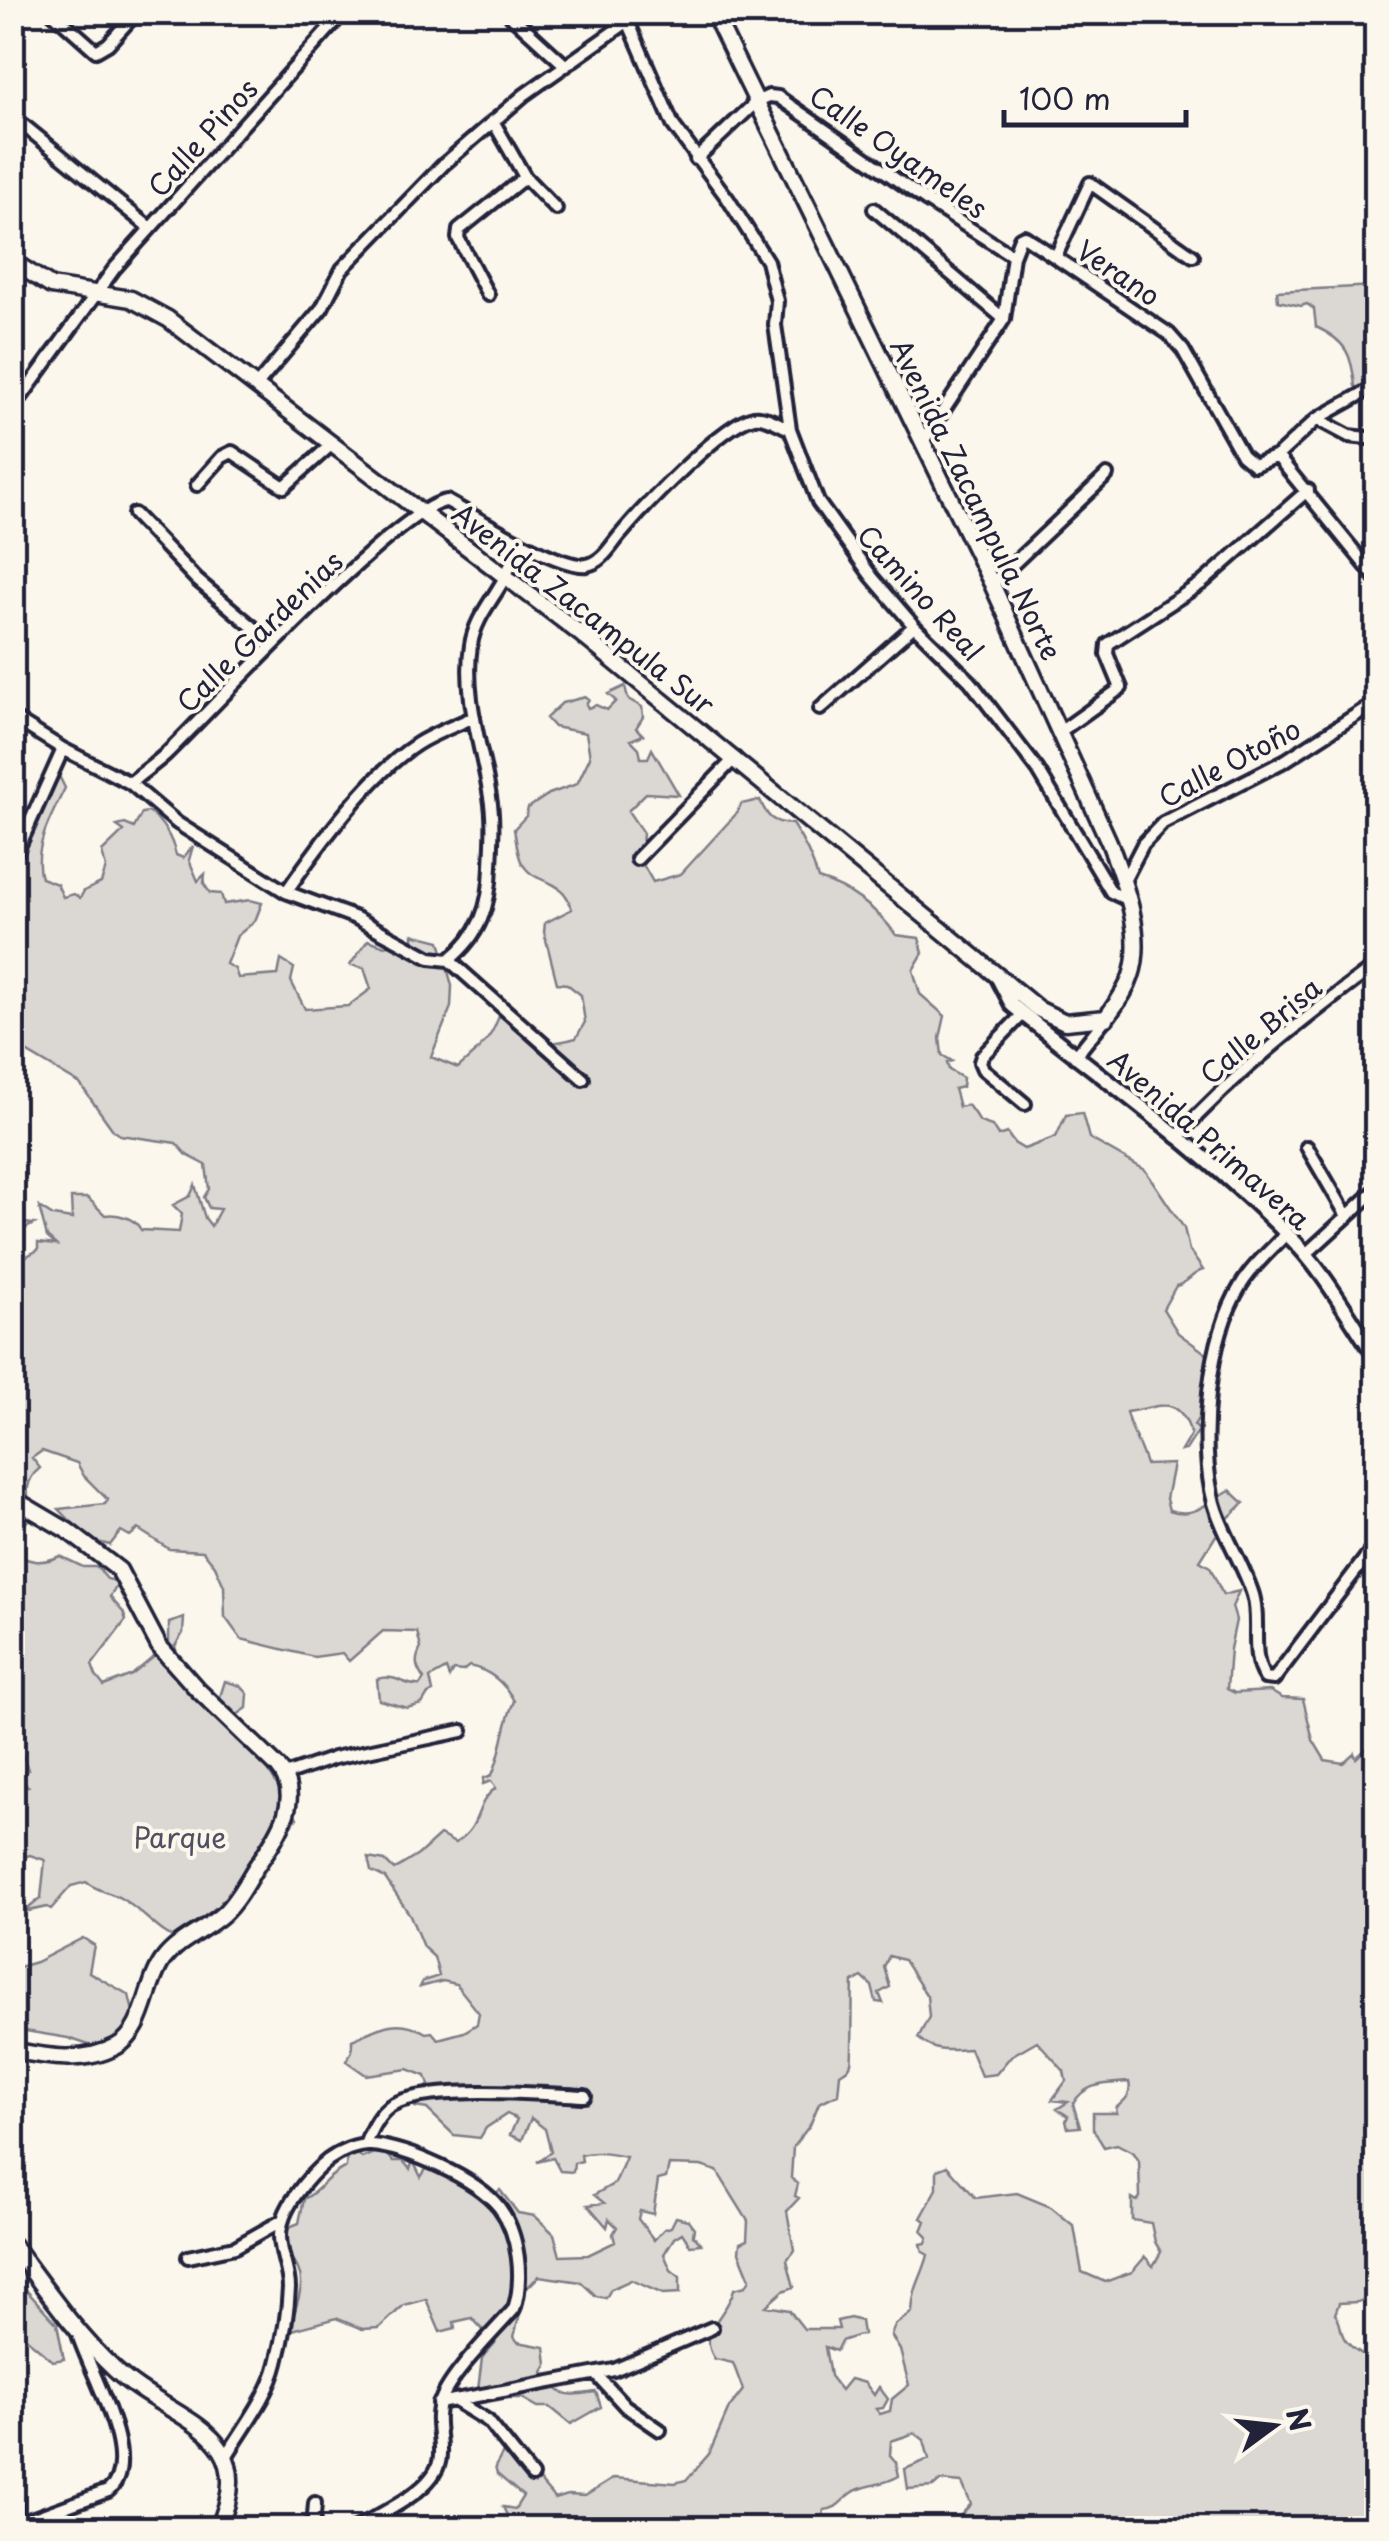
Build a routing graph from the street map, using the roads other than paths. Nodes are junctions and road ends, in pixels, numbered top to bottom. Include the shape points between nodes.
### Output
1 (52, 12) edge
2 (137, 12) edge
3 (344, 12) edge
4 (507, 12) edge
5 (712, 12) edge
6 (626, 17) edge
7 (566, 66) junction
8 (756, 102) junction
9 (12, 116) edge
10 (493, 121) junction
11 (696, 160) junction
12 (525, 177) junction
13 (556, 209) dead end
14 (874, 209) dead end
15 (150, 228) junction
16 (1013, 256) junction
17 (1056, 256) junction
18 (1193, 256) dead end
19 (12, 260) edge
20 (96, 294) junction
21 (488, 296) dead end
22 (1004, 319) junction
23 (257, 384) junction
24 (1376, 386) edge
25 (12, 410) edge
26 (1317, 419) junction
27 (790, 429) junction
28 (1376, 438) edge
29 (922, 443) junction
30 (332, 444) junction
31 (1276, 456) junction
32 (1106, 475) dead end
33 (196, 485) dead end
34 (1308, 490) junction
35 (420, 512) junction
36 (134, 514) dead end
37 (519, 541) junction
38 (505, 577) junction
39 (1376, 578) edge
40 (992, 584) junction
41 (914, 626) junction
42 (273, 644) junction
43 (1376, 702) edge
44 (820, 708) dead end
45 (12, 717) edge
46 (474, 717) junction
47 (1061, 731) junction
48 (63, 749) junction
49 (735, 758) junction
50 (130, 783) junction
51 (18, 848) dead end
52 (637, 859) dead end
53 (1124, 881) junction
54 (286, 892) junction
55 (1128, 900) junction
56 (449, 960) junction
57 (1376, 964) edge
58 (996, 974) junction
59 (1023, 1014) junction
60 (1106, 1018) junction
61 (1075, 1057) junction
62 (582, 1079) dead end
63 (1025, 1104) dead end
64 (1177, 1137) junction
65 (1307, 1147) dead end
66 (1376, 1190) edge
67 (1346, 1216) junction
68 (1287, 1234) junction
69 (1306, 1254) junction
70 (1376, 1358) edge
71 (12, 1498) edge
72 (1376, 1544) edge
73 (462, 1731) dead end
74 (284, 1775) junction
75 (12, 2050) edge
76 (585, 2096) dead end
77 (365, 2145) junction
78 (283, 2220) junction
79 (12, 2244) edge
80 (188, 2257) dead end
81 (75, 2324) junction
82 (712, 2328) dead end
83 (596, 2374) junction
84 (454, 2400) junction
85 (440, 2403) junction
86 (12, 2430) edge
87 (660, 2430) dead end
88 (226, 2457) junction
89 (532, 2476) dead end
90 (315, 2503) dead end
91 (15, 2526) edge
92 (218, 2528) edge
93 (314, 2528) edge
94 (356, 2528) edge

1 - 2 street via 96,51
3 - 15 street, Calle Pinos
4 - 7 street
5 - 8 main road, Avenida Zacampula Norte
6 - 7 street
6 - 11 street, Camino Real via 673,126
7 - 10 street
8 - 11 street
8 - 16 street, Calle Oyameles via 769,96 788,102
8 - 29 main road, Avenida Zacampula Norte
9 - 15 street
10 - 12 street
10 - 23 street via 342,268 322,308
11 - 27 street, Camino Real via 774,279
12 - 13 street
12 - 21 street via 458,230
14 - 22 street
15 - 20 street, Calle Pinos
16 - 17 street, Verano via 1024,236
16 - 22 street
17 - 18 street via 1090,183
17 - 31 street, Verano via 1169,334 1249,464
19 - 20 main road, Avenida Zacampula Sur via 51,286
20 - 23 main road, Avenida Zacampula Sur via 147,305
20 - 25 street, Calle Pinos
22 - 29 street
23 - 30 main road, Avenida Zacampula Sur
24 - 26 street
26 - 28 street via 1349,436
26 - 31 street
27 - 37 street via 762,417 740,423 646,507 597,562 581,565
27 - 41 street, Camino Real via 832,526
29 - 40 main road, Avenida Zacampula Norte
30 - 33 street via 284,487 232,452
30 - 35 main road, Avenida Zacampula Sur
31 - 34 street
32 - 40 street
34 - 39 street
34 - 47 street via 1202,584 1108,644 1121,688
35 - 37 street via 447,501
35 - 38 main road, Avenida Zacampula Sur
35 - 42 street, Calle Gardenias
36 - 42 street via 196,580
37 - 38 street
38 - 46 street via 470,646
38 - 49 main road, Avenida Zacampula Sur
40 - 47 main road, Avenida Zacampula Norte
41 - 44 street
41 - 55 street, Camino Real via 970,681 1048,785 1111,892
42 - 50 street, Calle Gardenias
43 - 53 street, Calle Otoño via 1286,760 1162,823
45 - 48 street
46 - 54 street via 399,757
46 - 56 street via 492,808 491,879 483,921
47 - 53 main road, Avenida Zacampula Norte
48 - 50 street
48 - 51 street
49 - 52 street
49 - 58 main road, Avenida Zacampula Sur
50 - 54 street via 177,823
53 - 55 main road, Avenida Zacampula Norte
54 - 56 street via 356,918 430,958
55 - 60 main road, Avenida Zacampula Norte via 1132,971
56 - 62 street
57 - 64 street, Calle Brisa via 1274,1042
58 - 59 street, Avenida Primavera via 1007,1000
58 - 60 main road, Avenida Zacampula Sur via 1056,1020
59 - 61 street, Avenida Primavera
59 - 63 street via 980,1062
60 - 61 street
61 - 64 street, Avenida Primavera
64 - 68 street, Avenida Primavera
65 - 67 street
66 - 67 street
67 - 69 street
68 - 69 street, Avenida Primavera
68 - 72 street via 1238,1289 1218,1343 1210,1394 1214,1502 1255,1603 1260,1670 1268,1680
69 - 70 street, Avenida Primavera
71 - 74 main road via 120,1570 159,1646
73 - 74 street via 347,1754
74 - 75 main road via 284,1822 227,1910 166,1956 138,2022 120,2044 55,2059
76 - 77 street via 472,2092 404,2100 387,2108
77 - 78 street via 321,2166
77 - 85 street via 433,2162 494,2202 512,2233 519,2285 514,2309
78 - 80 street via 235,2247
78 - 88 street via 289,2291 276,2366
79 - 81 main road
81 - 88 main road via 116,2372 198,2424
81 - 91 street via 116,2429 119,2478 108,2491
82 - 83 street
83 - 84 street
83 - 87 street
84 - 85 street
84 - 89 street via 488,2421
85 - 94 street via 439,2468 432,2480
86 - 91 street
88 - 92 main road via 232,2480
90 - 93 street

